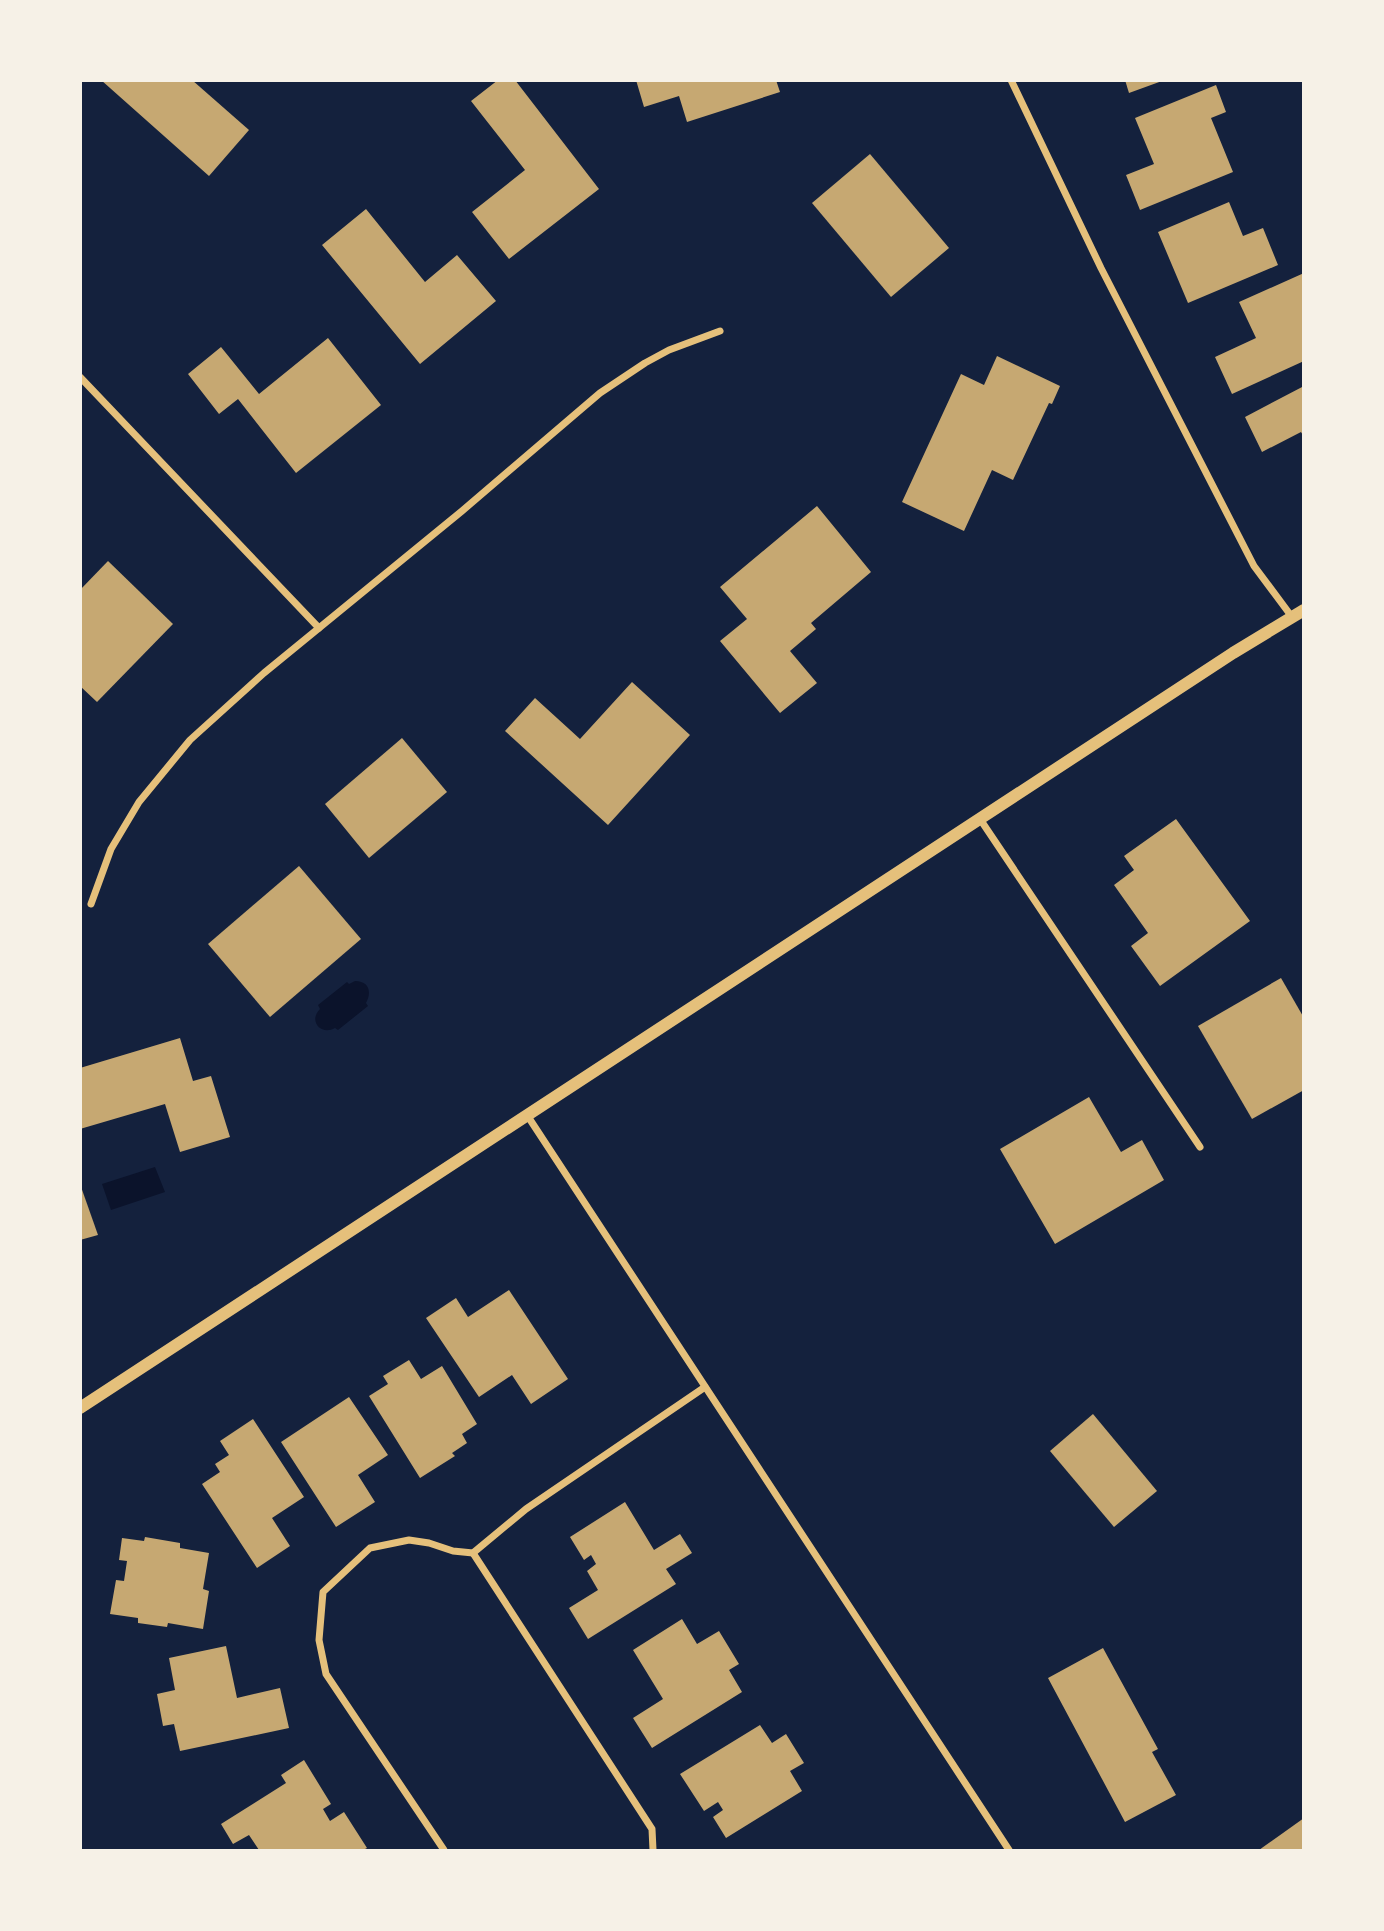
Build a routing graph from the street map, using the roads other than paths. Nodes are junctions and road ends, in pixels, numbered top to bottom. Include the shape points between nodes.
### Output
1 (1011, 80) edge
2 (720, 331) dead end
3 (80, 377) edge
4 (1298, 614) edge
5 (318, 628) junction
6 (980, 819) junction
7 (90, 904) dead end
8 (527, 1115) junction
9 (1200, 1147) dead end
10 (705, 1387) junction
11 (80, 1408) edge
12 (473, 1553) junction
13 (444, 1850) edge
14 (653, 1850) edge
15 (1009, 1850) edge

1 - 4 street via 1101,268 1254,566
2 - 5 street via 669,350 600,393
3 - 5 street
4 - 6 street
5 - 7 street via 190,740 139,802 111,849
6 - 8 street
6 - 9 street
8 - 10 street
8 - 11 street
10 - 12 street via 526,1509
10 - 15 street
12 - 13 street via 409,1540 370,1548 323,1592 319,1640 326,1674
12 - 14 street via 652,1829

